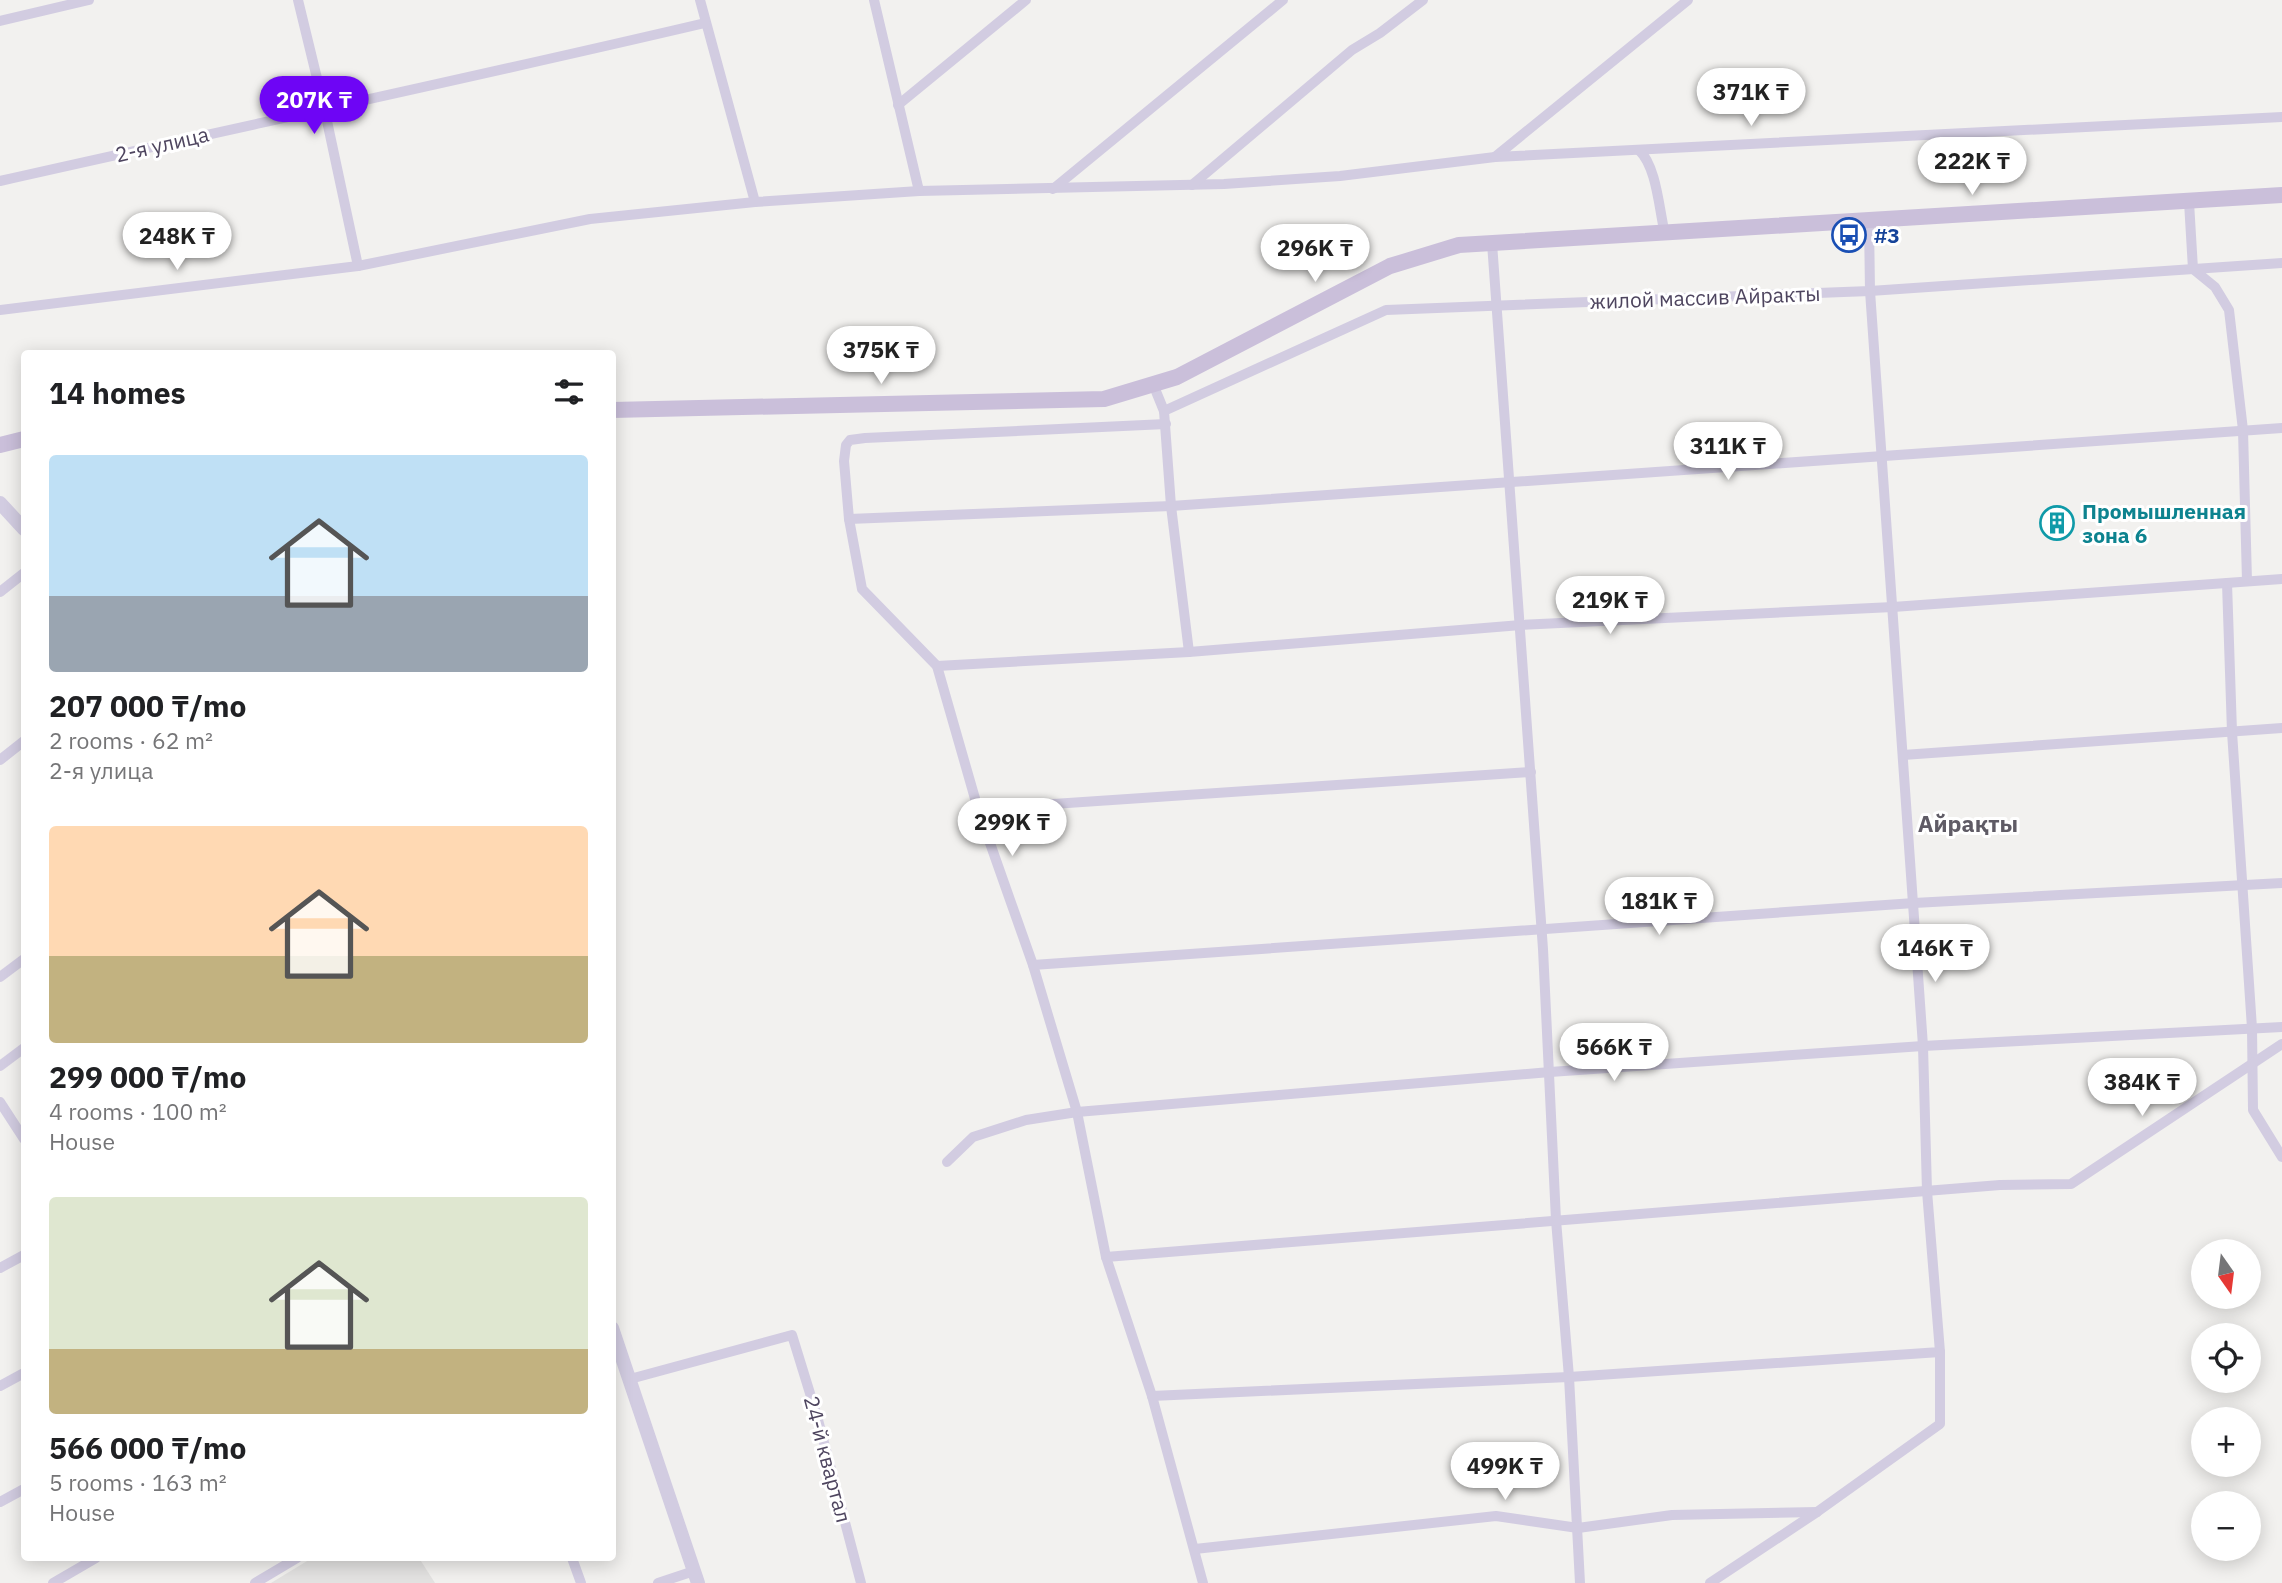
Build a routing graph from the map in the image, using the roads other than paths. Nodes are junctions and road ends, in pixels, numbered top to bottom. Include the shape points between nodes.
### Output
1 (89, 0) edge
2 (298, 0) edge
3 (700, 0) edge
4 (874, 0) edge
5 (1027, 0) edge
6 (1283, 0) edge
7 (1423, 0) edge
8 (1688, 0) edge
9 (0, 21) edge
10 (705, 23) junction
11 (898, 105) junction
12 (324, 107) junction
13 (2282, 117) edge
14 (1639, 150) junction
15 (1495, 157) junction
16 (0, 181) edge
17 (1192, 185) junction
18 (1053, 189) junction
19 (919, 191) junction
20 (2282, 195) edge
21 (755, 202) junction
22 (2189, 202) junction
23 (1869, 222) junction
24 (1665, 234) junction
25 (1492, 243) junction
26 (2282, 263) edge
27 (358, 266) junction
28 (2193, 269) junction
29 (1870, 291) junction
30 (1496, 305) junction
31 (0, 310) edge
32 (1153, 384) junction
33 (616, 410) edge
34 (1164, 411) junction
35 (1166, 424) junction
36 (2282, 428) edge
37 (2243, 430) junction
38 (21, 440) edge
39 (0, 445) edge
40 (1882, 455) junction
41 (1511, 482) junction
42 (0, 503) edge
43 (1171, 506) junction
44 (849, 519) junction
45 (21, 526) edge
46 (21, 575) edge
47 (2282, 579) edge
48 (2247, 581) junction
49 (2227, 583) junction
50 (0, 592) edge
51 (1893, 607) junction
52 (1521, 625) junction
53 (1189, 652) junction
54 (937, 666) junction
55 (2282, 728) edge
56 (2232, 732) junction
57 (21, 743) edge
58 (1903, 755) junction
59 (0, 760) edge
60 (1531, 772) junction
61 (978, 809) junction
62 (2282, 883) edge
63 (2244, 885) junction
64 (1914, 903) junction
65 (1542, 930) junction
66 (21, 961) edge
67 (1033, 965) junction
68 (0, 977) edge
69 (2282, 1027) edge
70 (2252, 1028) junction
71 (2282, 1044) edge
72 (1923, 1046) junction
73 (21, 1050) edge
74 (2253, 1064) junction
75 (0, 1066) edge
76 (1550, 1072) junction
77 (0, 1102) edge
78 (1077, 1112) junction
79 (21, 1134) edge
80 (2282, 1157) edge
81 (947, 1162) dead end
82 (1927, 1191) junction
83 (1556, 1220) junction
84 (21, 1257) edge
85 (1106, 1257) junction
86 (0, 1268) edge
87 (616, 1339) edge
88 (1940, 1352) junction
89 (21, 1375) edge
90 (1569, 1377) junction
91 (630, 1379) junction
92 (0, 1386) edge
93 (1152, 1396) junction
94 (21, 1491) edge
95 (0, 1502) edge
96 (1817, 1512) junction
97 (1577, 1528) junction
98 (1195, 1549) junction
99 (91, 1561) edge
100 (292, 1561) edge
101 (573, 1561) edge
102 (696, 1577) edge
103 (53, 1583) edge
104 (255, 1583) edge
105 (580, 1583) edge
106 (658, 1583) edge
107 (861, 1583) edge
108 (1203, 1583) edge
109 (1580, 1583) edge
110 (1710, 1583) edge

1 - 9 street
2 - 12 street
3 - 10 street
4 - 11 street
5 - 11 street
6 - 18 street
7 - 17 street via 1352,50
8 - 15 street
10 - 12 street, 2-я улица
10 - 21 street
11 - 19 street
12 - 16 street, 2-я улица
12 - 27 street
13 - 14 street
14 - 15 street
14 - 24 street via 1651,171
15 - 17 street via 1340,176
17 - 18 street
18 - 19 street
19 - 21 street
20 - 22 main road
21 - 27 street via 590,219
22 - 23 main road
22 - 28 street
23 - 24 main road
23 - 29 street
24 - 25 main road
25 - 30 street
25 - 32 main road via 1459,245 1390,266 1177,377
26 - 28 street, жилой массив Айракты
27 - 31 street
28 - 29 street, жилой массив Айракты
28 - 37 street via 2215,288 2229,310
29 - 30 street, жилой массив Айракты
29 - 40 street
30 - 34 street, жилой массив Айракты via 1386,310
30 - 41 street
32 - 33 main road via 1104,399
32 - 34 street
34 - 35 street
35 - 43 street
35 - 44 street via 850,440 844,461
36 - 37 street
37 - 40 street
37 - 48 street
38 - 39 main road
40 - 41 street
40 - 51 street
41 - 43 street
41 - 52 street
42 - 45 street
43 - 44 street
43 - 53 street
44 - 54 street via 862,589
46 - 50 street
47 - 48 street
48 - 49 street
49 - 51 street
49 - 56 street
51 - 52 street
51 - 58 street
52 - 53 street
52 - 60 street
53 - 54 street
54 - 61 street
55 - 56 street
56 - 58 street
56 - 63 street
57 - 59 street
58 - 64 street
60 - 61 street
60 - 65 street
61 - 67 street
62 - 63 street
63 - 64 street
63 - 70 street
64 - 65 street
64 - 72 street
65 - 67 street
65 - 76 street
66 - 68 street
67 - 78 street
69 - 70 street
70 - 72 street
70 - 74 street
71 - 74 street
72 - 76 street
72 - 82 street
73 - 75 street
74 - 80 street via 2253,1110
74 - 82 street via 2071,1184
76 - 78 street
76 - 83 street
77 - 79 street
78 - 81 street via 1026,1120 973,1137
78 - 85 street
82 - 83 street
82 - 88 street
83 - 85 street
83 - 90 street
84 - 86 street
85 - 93 street
87 - 91 street
88 - 90 street
88 - 96 street via 1940,1424
89 - 92 street
90 - 93 street
90 - 97 street
91 - 102 street
91 - 107 street, 24-й квартал via 792,1335
93 - 98 street
94 - 95 street
96 - 97 street via 1672,1515
96 - 110 street
97 - 98 street via 1496,1516
97 - 109 street
98 - 108 street
99 - 103 street
100 - 104 street
101 - 105 street
102 - 106 street

